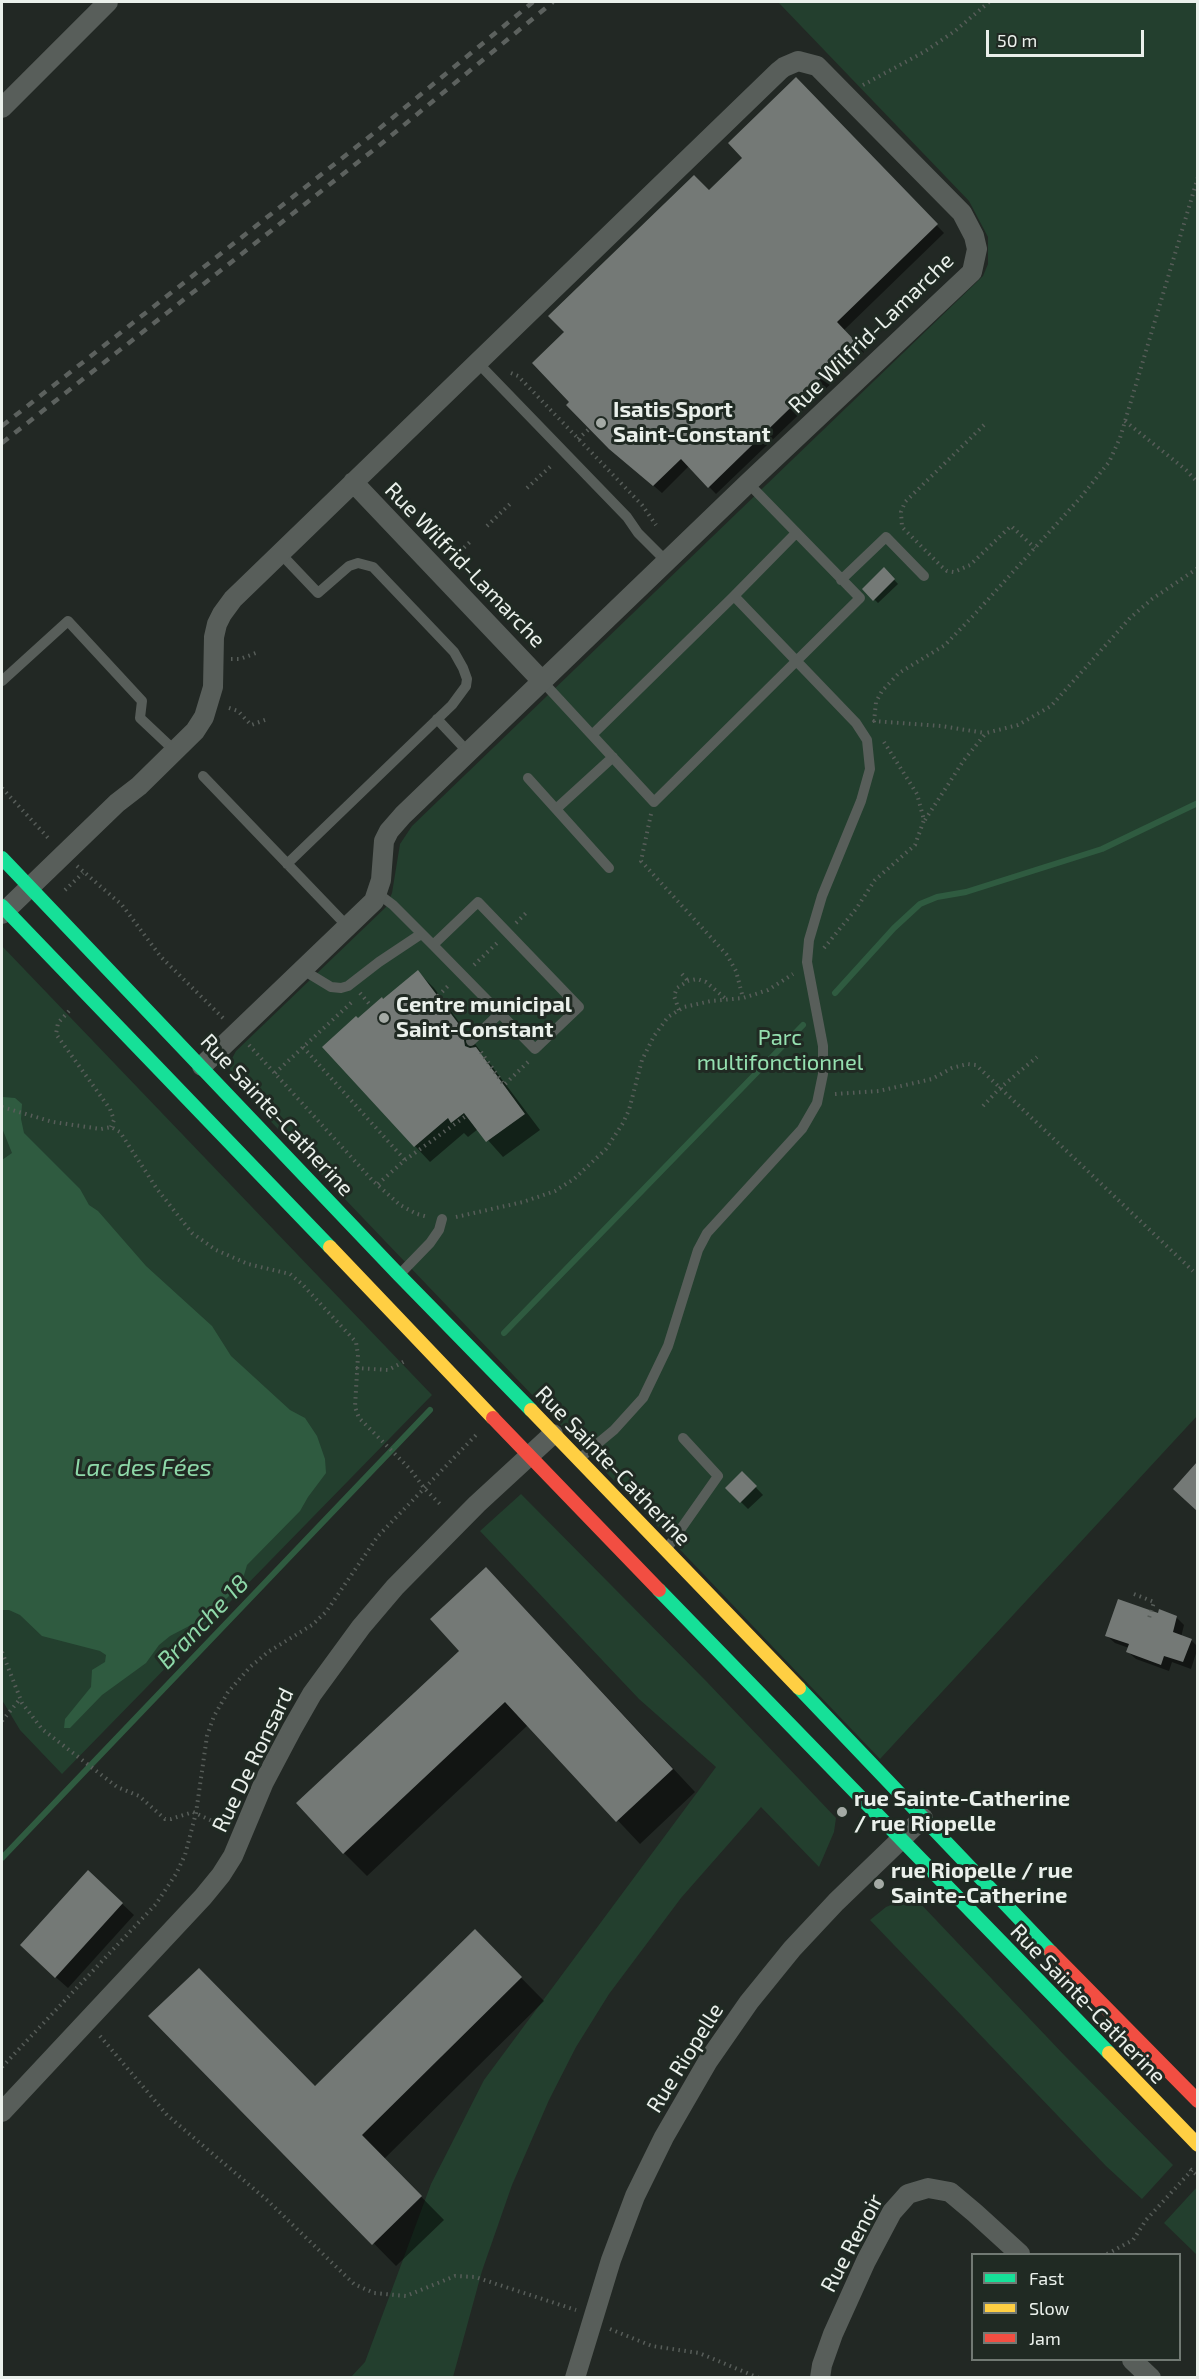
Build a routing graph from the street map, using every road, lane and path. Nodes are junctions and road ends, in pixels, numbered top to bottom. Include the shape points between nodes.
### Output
1 (108, 2) edge
2 (989, 2) edge
3 (860, 87) dead end
4 (2, 108) edge
5 (1197, 177) edge
6 (477, 363) junction
7 (502, 369) dead end
8 (1125, 421) junction
9 (984, 425) dead end
10 (589, 429) dead end
11 (578, 439) junction
12 (552, 465) dead end
13 (353, 482) junction
14 (748, 483) junction
15 (1197, 483) edge
16 (527, 488) dead end
17 (512, 502) dead end
18 (487, 526) dead end
19 (658, 528) dead end
20 (796, 533) junction
21 (472, 540) dead end
22 (1035, 548) junction
23 (280, 554) junction
24 (667, 562) junction
25 (446, 564) dead end
26 (1197, 568) edge
27 (924, 576) dead end
28 (842, 580) junction
29 (734, 596) junction
30 (256, 653) dead end
31 (231, 659) dead end
32 (796, 661) junction
33 (2, 681) edge
34 (542, 681) junction
35 (229, 708) dead end
36 (437, 719) junction
37 (265, 720) dead end
38 (986, 733) junction
39 (592, 735) junction
40 (882, 740) dead end
41 (175, 751) junction
42 (468, 752) junction
43 (613, 757) junction
44 (203, 776) dead end
45 (528, 778) dead end
46 (2, 788) edge
47 (654, 801) junction
48 (556, 809) junction
49 (924, 820) junction
50 (50, 840) dead end
51 (2, 858) edge
52 (75, 864) dead end
53 (287, 864) junction
54 (609, 868) dead end
55 (83, 873) junction
56 (30, 887) junction
57 (377, 893) junction
58 (60, 896) dead end
59 (3, 910) edge
60 (527, 912) dead end
61 (514, 925) dead end
62 (348, 927) junction
63 (421, 934) junction
64 (500, 940) dead end
65 (433, 945) junction
66 (824, 948) dead end
67 (471, 968) dead end
68 (303, 970) junction
69 (682, 974) dead end
70 (794, 974) dead end
71 (445, 975) dead end
72 (688, 981) junction
73 (368, 988) dead end
74 (361, 994) junction
75 (438, 996) dead end
76 (743, 998) junction
77 (727, 1000) junction
78 (371, 1006) dead end
79 (70, 1010) dead end
80 (679, 1010) junction
81 (500, 1013) junction
82 (228, 1024) dead end
83 (471, 1041) dead end
84 (246, 1042) dead end
85 (303, 1047) junction
86 (485, 1048) dead end
87 (1037, 1057) dead end
88 (530, 1060) dead end
89 (202, 1066) junction
90 (275, 1073) junction
91 (1000, 1088) junction
92 (819, 1093) junction
93 (983, 1106) dead end
94 (2, 1107) edge
95 (466, 1116) dead end
96 (111, 1127) junction
97 (405, 1160) junction
98 (378, 1185) junction
99 (442, 1219) junction
100 (1193, 1271) dead end
101 (399, 1275) junction
102 (408, 1359) dead end
103 (356, 1368) junction
104 (478, 1432) dead end
105 (553, 1434) junction
106 (683, 1438) dead end
107 (530, 1456) junction
108 (578, 1459) junction
109 (424, 1488) junction
110 (440, 1504) dead end
111 (666, 1550) junction
112 (1134, 1594) dead end
113 (1149, 1618) dead end
114 (2, 1652) edge
115 (20, 1700) junction
116 (2, 1721) edge
117 (196, 1813) junction
118 (923, 1818) junction
119 (228, 1828) dead end
120 (901, 1840) junction
121 (64, 2001) junction
122 (87, 2021) junction
123 (2, 2067) edge
124 (1197, 2101) edge
125 (2, 2112) edge
126 (1197, 2145) edge
127 (1192, 2170) dead end
128 (1019, 2253) edge
129 (1109, 2253) edge
130 (577, 2310) dead end
131 (605, 2327) dead end
132 (1133, 2361) edge
133 (575, 2378) edge
134 (759, 2378) edge
135 (820, 2378) edge
136 (1151, 2378) edge

1 - 4 street
2 - 3 path via 924,52
5 - 8 path
6 - 13 street, Rue Wilfrid-Lamarche
6 - 14 street, Rue Wilfrid-Lamarche via 784,66 798,61 817,66 962,213 974,236 975,263 965,280
6 - 24 lane
7 - 11 path via 518,376
8 - 15 path
8 - 22 path via 1115,452 1101,473
9 - 22 path via 905,502 902,527 947,571 970,565 1011,526
10 - 11 path
11 - 19 path via 642,505
12 - 16 path
13 - 23 street, Rue Wilfrid-Lamarche
13 - 34 street, Rue Wilfrid-Lamarche
14 - 20 lane
14 - 24 street, Rue Wilfrid-Lamarche
17 - 18 path
20 - 28 lane
20 - 29 lane
21 - 25 path
22 - 38 path via 945,645 899,673 876,702 874,722
23 - 36 lane via 318,593 349,566 358,563 373,567 454,652 467,679 466,686
23 - 41 street, Rue Wilfrid-Lamarche via 222,614 214,637 209,704 200,724
24 - 34 street, Rue Wilfrid-Lamarche
26 - 38 path via 1130,618 1050,706 1018,725
27 - 28 lane via 886,537
28 - 32 lane via 860,598
29 - 32 lane
29 - 39 lane
30 - 31 path
32 - 47 lane
32 - 92 lane via 856,723 867,741 870,769 809,940 807,962 823,1046
33 - 41 lane via 68,621 142,701 140,718
34 - 39 lane
34 - 42 street, Rue Wilfrid-Lamarche
35 - 37 path via 238,711 251,725
36 - 42 lane
36 - 53 lane
38 - 49 path
39 - 43 lane
40 - 49 path via 916,794
41 - 56 street, Rue Wilfrid-Lamarche
42 - 57 street, Rue Wilfrid-Lamarche via 389,831 384,841
43 - 47 lane
43 - 48 lane
44 - 53 lane
45 - 48 lane
46 - 50 path
47 - 76 path via 641,861 727,955
48 - 54 lane
49 - 66 path via 915,845 876,880
51 - 56 street, Rue Sainte-Catherine
52 - 55 path, Rue Sainte-Catherine
53 - 62 lane
55 - 58 path
55 - 82 path, Rue Sainte-Catherine via 122,905 161,957
56 - 59 street, Rue Wilfrid-Lamarche
56 - 89 street, Rue Sainte-Catherine
57 - 62 street, Rue Wilfrid-Lamarche
57 - 63 lane
59 - 107 street, Rue Sainte-Catherine
60 - 61 path
62 - 68 street, Rue Wilfrid-Lamarche
63 - 65 lane
63 - 68 lane via 348,986 331,987
64 - 67 path
65 - 81 lane
65 - 81 lane via 477,902 579,1007 535,1049
68 - 89 street, Rue Wilfrid-Lamarche
69 - 72 path
70 - 76 path via 768,990
71 - 75 path via 452,982
72 - 77 path via 706,982
72 - 80 path via 677,988 674,996
73 - 74 path
74 - 78 path
74 - 85 path
76 - 77 path
77 - 80 path
79 - 96 path via 58,1023 56,1034 110,1109 114,1120
80 - 99 path via 668,1017 647,1048 623,1124 590,1166 540,1196
81 - 83 lane
84 - 90 path, Rue Sainte-Catherine
85 - 90 path
85 - 97 path
86 - 88 path via 480,1053 504,1085
87 - 91 path
89 - 101 street, Rue Sainte-Catherine
90 - 98 path, Rue Sainte-Catherine
91 - 92 path via 975,1065 967,1064 932,1079 879,1091
91 - 93 path
91 - 100 path
92 - 108 lane via 802,1130 707,1233 668,1346 643,1398 614,1430
94 - 96 path via 53,1122
95 - 97 path
96 - 103 path via 120,1132 192,1233 216,1250 257,1267 291,1274 302,1284 356,1342
97 - 98 path
98 - 99 path, Rue Sainte-Catherine via 409,1210
99 - 101 lane via 430,1243
101 - 105 street, Rue Sainte-Catherine
102 - 103 path via 388,1370
103 - 109 path via 357,1413
104 - 109 path, Rue De Ronsard
105 - 107 street, Rue De Ronsard
105 - 108 street, Rue Sainte-Catherine
106 - 111 lane via 718,1476
107 - 120 street, Rue Sainte-Catherine
107 - 122 street, Rue De Ronsard via 477,1504 361,1627 312,1694 292,1729 221,1875
108 - 111 street, Rue Sainte-Catherine
109 - 110 path
109 - 117 path, Rue De Ronsard via 378,1536 326,1612 268,1652 228,1692 207,1736
111 - 118 street, Rue Sainte-Catherine
112 - 113 path via 1154,1602
114 - 115 path
115 - 116 path
115 - 117 path via 42,1729 117,1787 139,1796 165,1819
117 - 119 path
117 - 121 path, Rue De Ronsard via 186,1855 156,1904
118 - 120 street, Rue Riopelle
118 - 124 street, Rue Sainte-Catherine
120 - 126 street, Rue Sainte-Catherine
120 - 133 street, Rue Riopelle via 785,1957 708,2061 635,2196
121 - 122 path
121 - 123 path, Rue De Ronsard
122 - 125 street, Rue De Ronsard
122 - 130 path via 167,2115 267,2200 354,2284 374,2293 406,2296 455,2276 475,2277
127 - 129 path via 1133,2240
128 - 135 street, Rue Renoir via 950,2192 928,2187 908,2194 892,2212 858,2278 833,2334
131 - 134 path via 652,2346 699,2353
132 - 136 street

